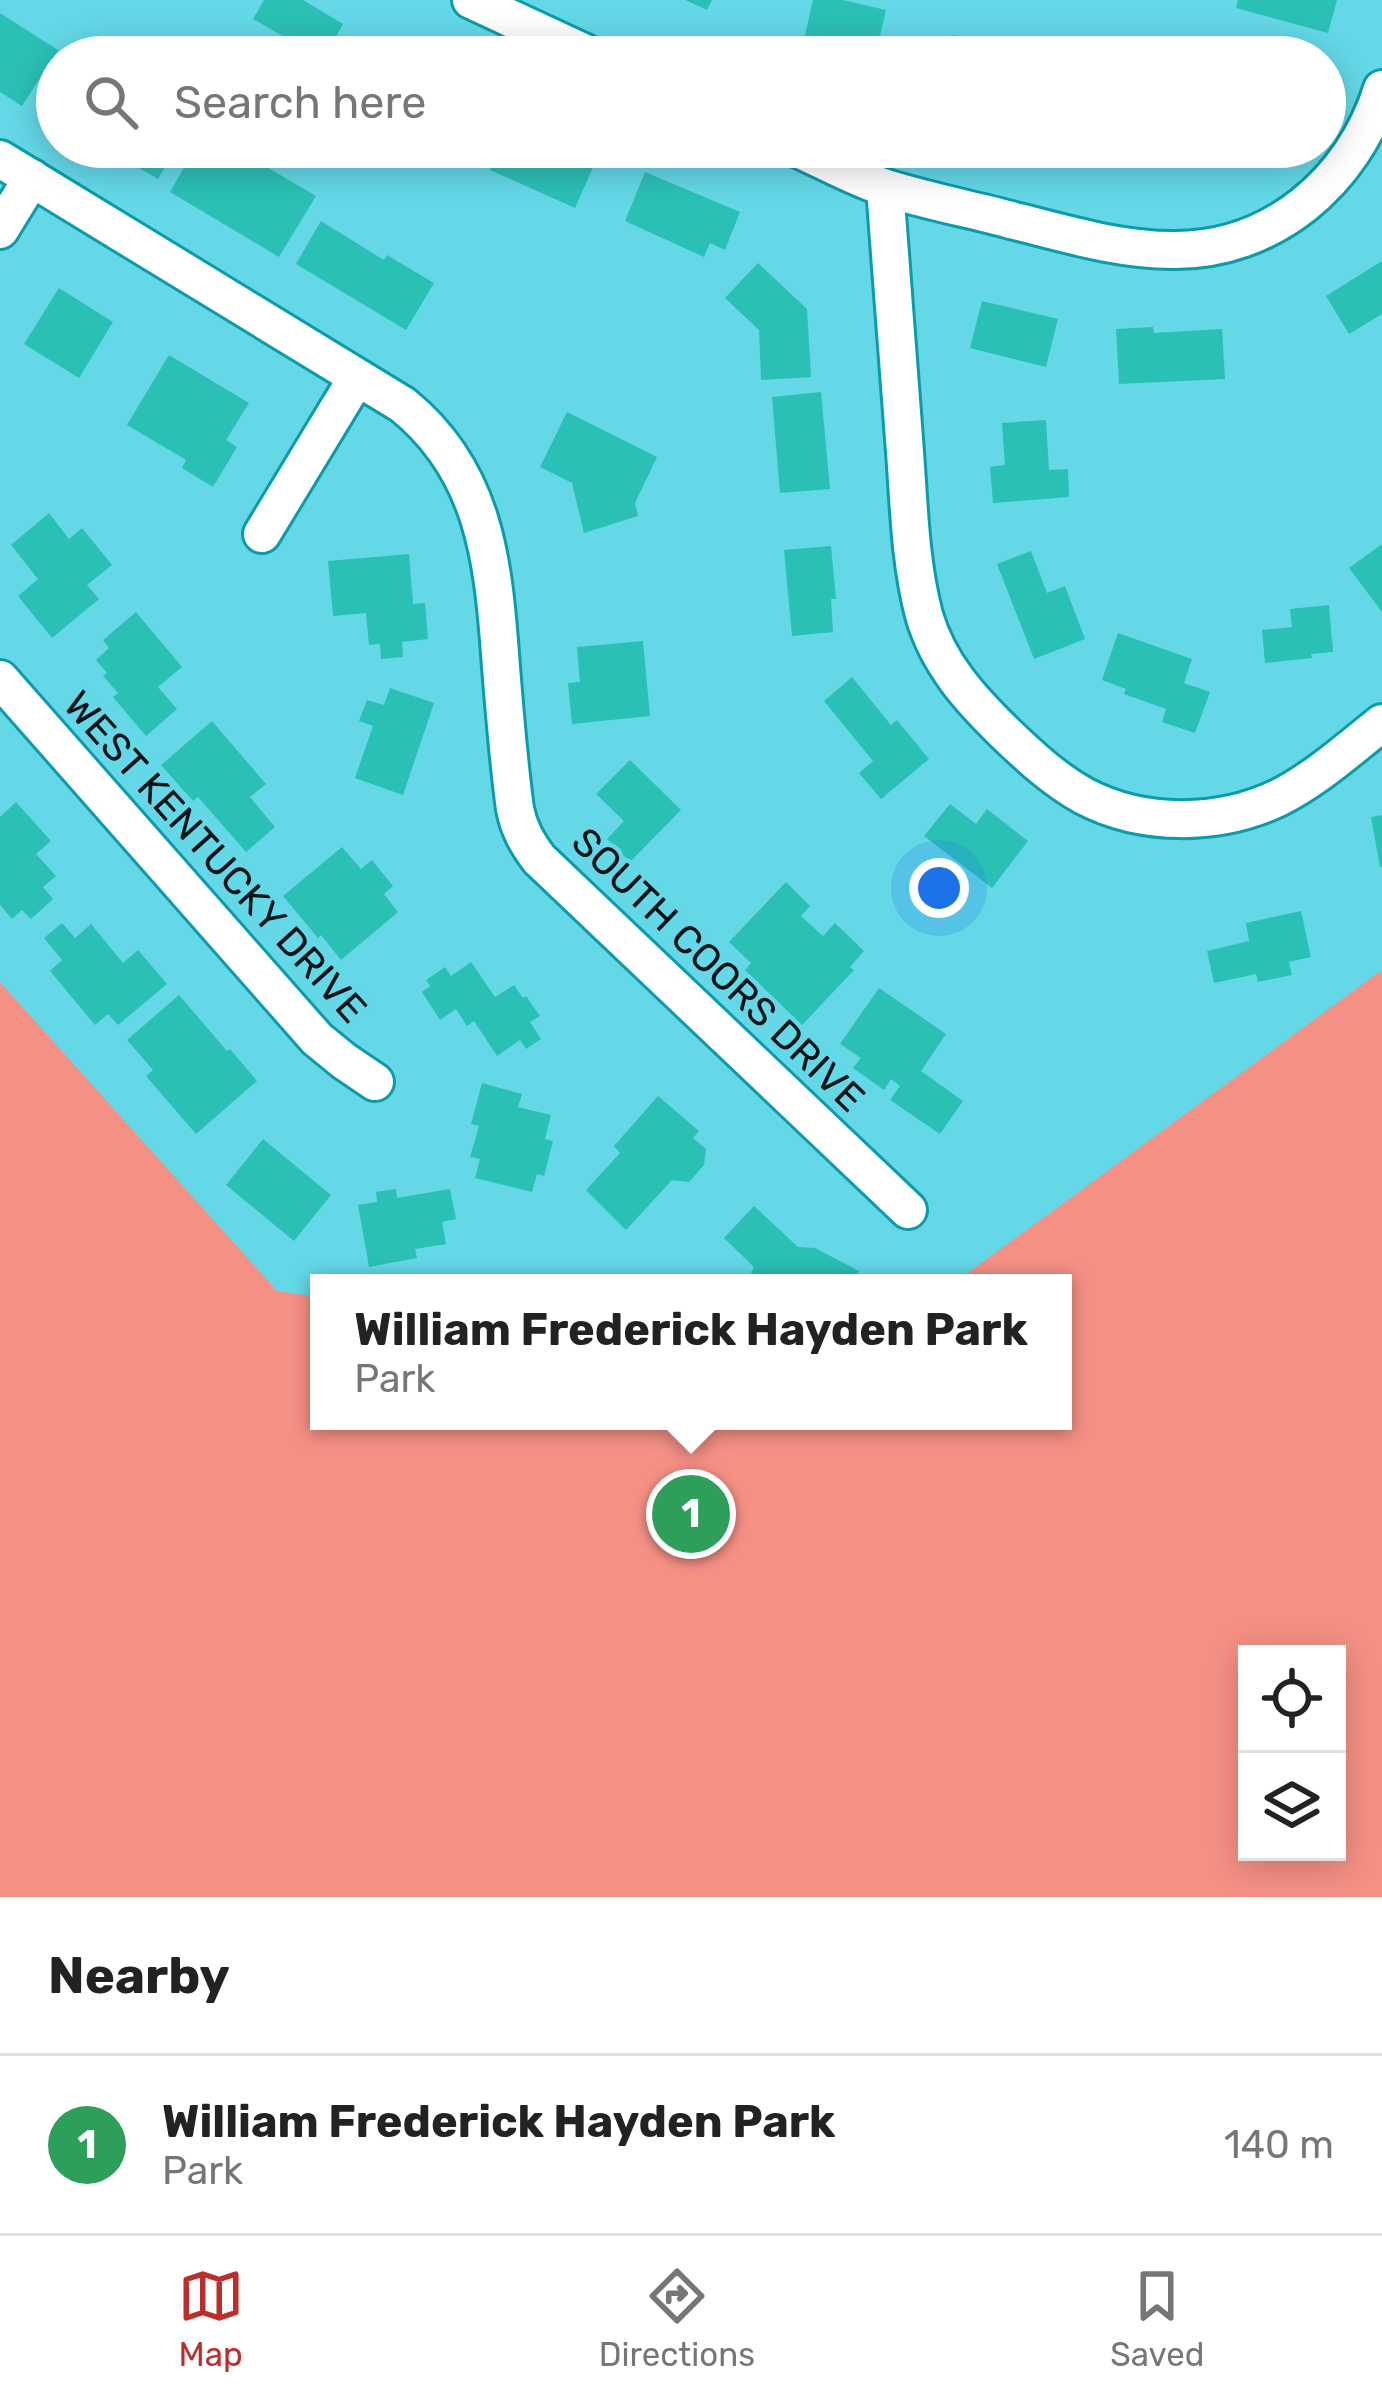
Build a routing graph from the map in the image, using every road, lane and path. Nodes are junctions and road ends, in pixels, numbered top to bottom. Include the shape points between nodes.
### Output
1 (470, 0) edge
2 (548, 36) edge
3 (1382, 89) edge
4 (1346, 158) edge
5 (16, 168) edge
6 (841, 168) edge
7 (1339, 168) edge
8 (885, 188) junction
9 (0, 230) edge
10 (356, 379) junction
11 (262, 534) dead end
12 (0, 679) edge
13 (1382, 723) edge
14 (375, 1082) dead end
15 (908, 1210) dead end

1 - 2 street
3 - 4 street
5 - 9 street
5 - 10 street, SOUTH COORS DRIVE
6 - 8 street
7 - 8 street via 1296,212 1248,238 1172,250 1120,245
8 - 13 street via 919,593 944,663 974,702 1088,798 1184,820 1281,796
10 - 11 street
10 - 15 street, SOUTH COORS DRIVE via 422,420 476,510 494,572 514,809 527,843
12 - 14 street, WEST KENTUCKY DRIVE via 317,1039

